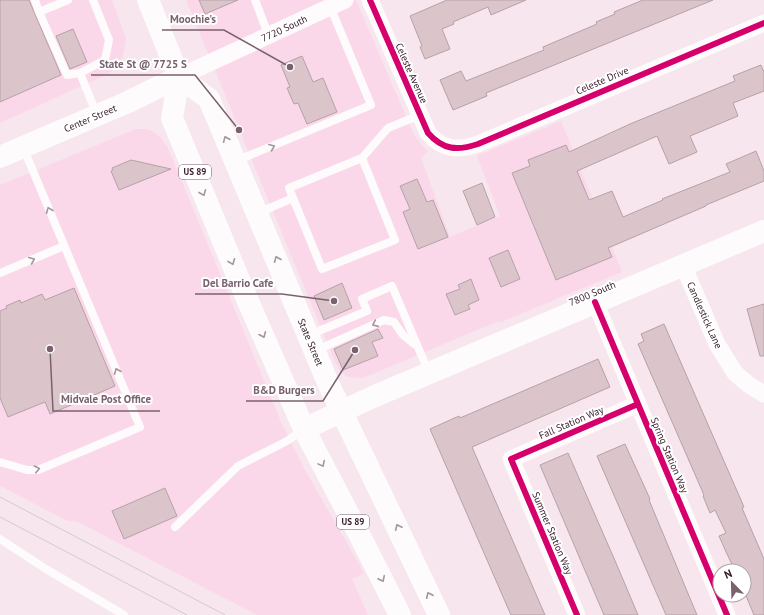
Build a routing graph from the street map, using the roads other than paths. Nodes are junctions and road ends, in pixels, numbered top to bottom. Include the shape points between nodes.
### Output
1 (35, 0) edge
2 (68, 0) edge
3 (93, 0) edge
4 (148, 0) edge
5 (254, 0) edge
6 (370, 0) edge
7 (338, 3) edge
8 (39, 12) junction
9 (764, 23) edge
10 (268, 34) junction
11 (80, 74) junction
12 (179, 77) junction
13 (97, 115) junction
14 (420, 115) junction
15 (445, 146) joint
16 (22, 147) junction
17 (0, 156) edge
18 (362, 158) junction
19 (236, 162) junction
20 (293, 198) junction
21 (257, 213) junction
22 (764, 231) edge
23 (64, 246) junction
24 (683, 266) junction
25 (0, 273) edge
26 (596, 302) junction
27 (312, 343) junction
28 (417, 346) junction
29 (429, 374) junction
30 (764, 394) edge
31 (638, 404) junction
32 (342, 411) junction
33 (304, 429) junction
34 (511, 459) joint
35 (0, 462) edge
36 (175, 527) dead end
37 (0, 539) edge
38 (124, 615) edge
39 (400, 615) edge
40 (439, 615) edge
41 (577, 615) edge
42 (728, 615) edge

1 - 8 lane
2 - 8 lane
3 - 11 lane via 109,40 105,60
4 - 12 main road
5 - 10 lane
6 - 14 street, Celeste Avenue
7 - 10 street, 7720 South
19 -> 7 lane via 371,105
8 - 11 lane via 67,75
9 - 15 street, Celeste Drive via 478,144 456,149
10 - 12 street, 7720 South
11 - 13 lane
12 - 13 main road, Center Street
19 -> 12 main road, State Street via 209,99
12 -> 33 main road, US 89 via 172,118
13 - 16 main road, Center Street
14 - 15 street, Celeste Avenue via 428,133 435,141
14 - 18 lane via 388,128
16 - 17 main road, Center Street
23 -> 16 lane
18 - 20 lane via 289,188
18 - 20 lane via 395,240 322,269
19 - 21 main road, State Street
20 - 21 lane
27 -> 21 main road, State Street
22 - 24 main road, 7800 South
25 -> 23 lane
35 -> 23 lane via 27,470 38,470 140,427
24 - 26 main road, 7800 South
24 - 30 street, Candlestick Lane via 717,344 735,373
26 - 29 main road, 7800 South
26 - 31 street, Spring Station Way
28 -> 27 lane via 403,335 394,322 384,320
27 - 28 lane via 367,311 362,299 392,286
27 - 32 main road, State Street
28 - 29 lane
29 - 32 main road, 7800 South
31 - 34 street, Fall Station Way
31 - 42 street, Spring Station Way
32 - 33 main road, 7800 South
40 -> 32 main road, State Street
33 - 36 lane via 238,466
33 -> 39 main road, US 89
34 - 41 street, Summer Station Way
37 - 38 lane

